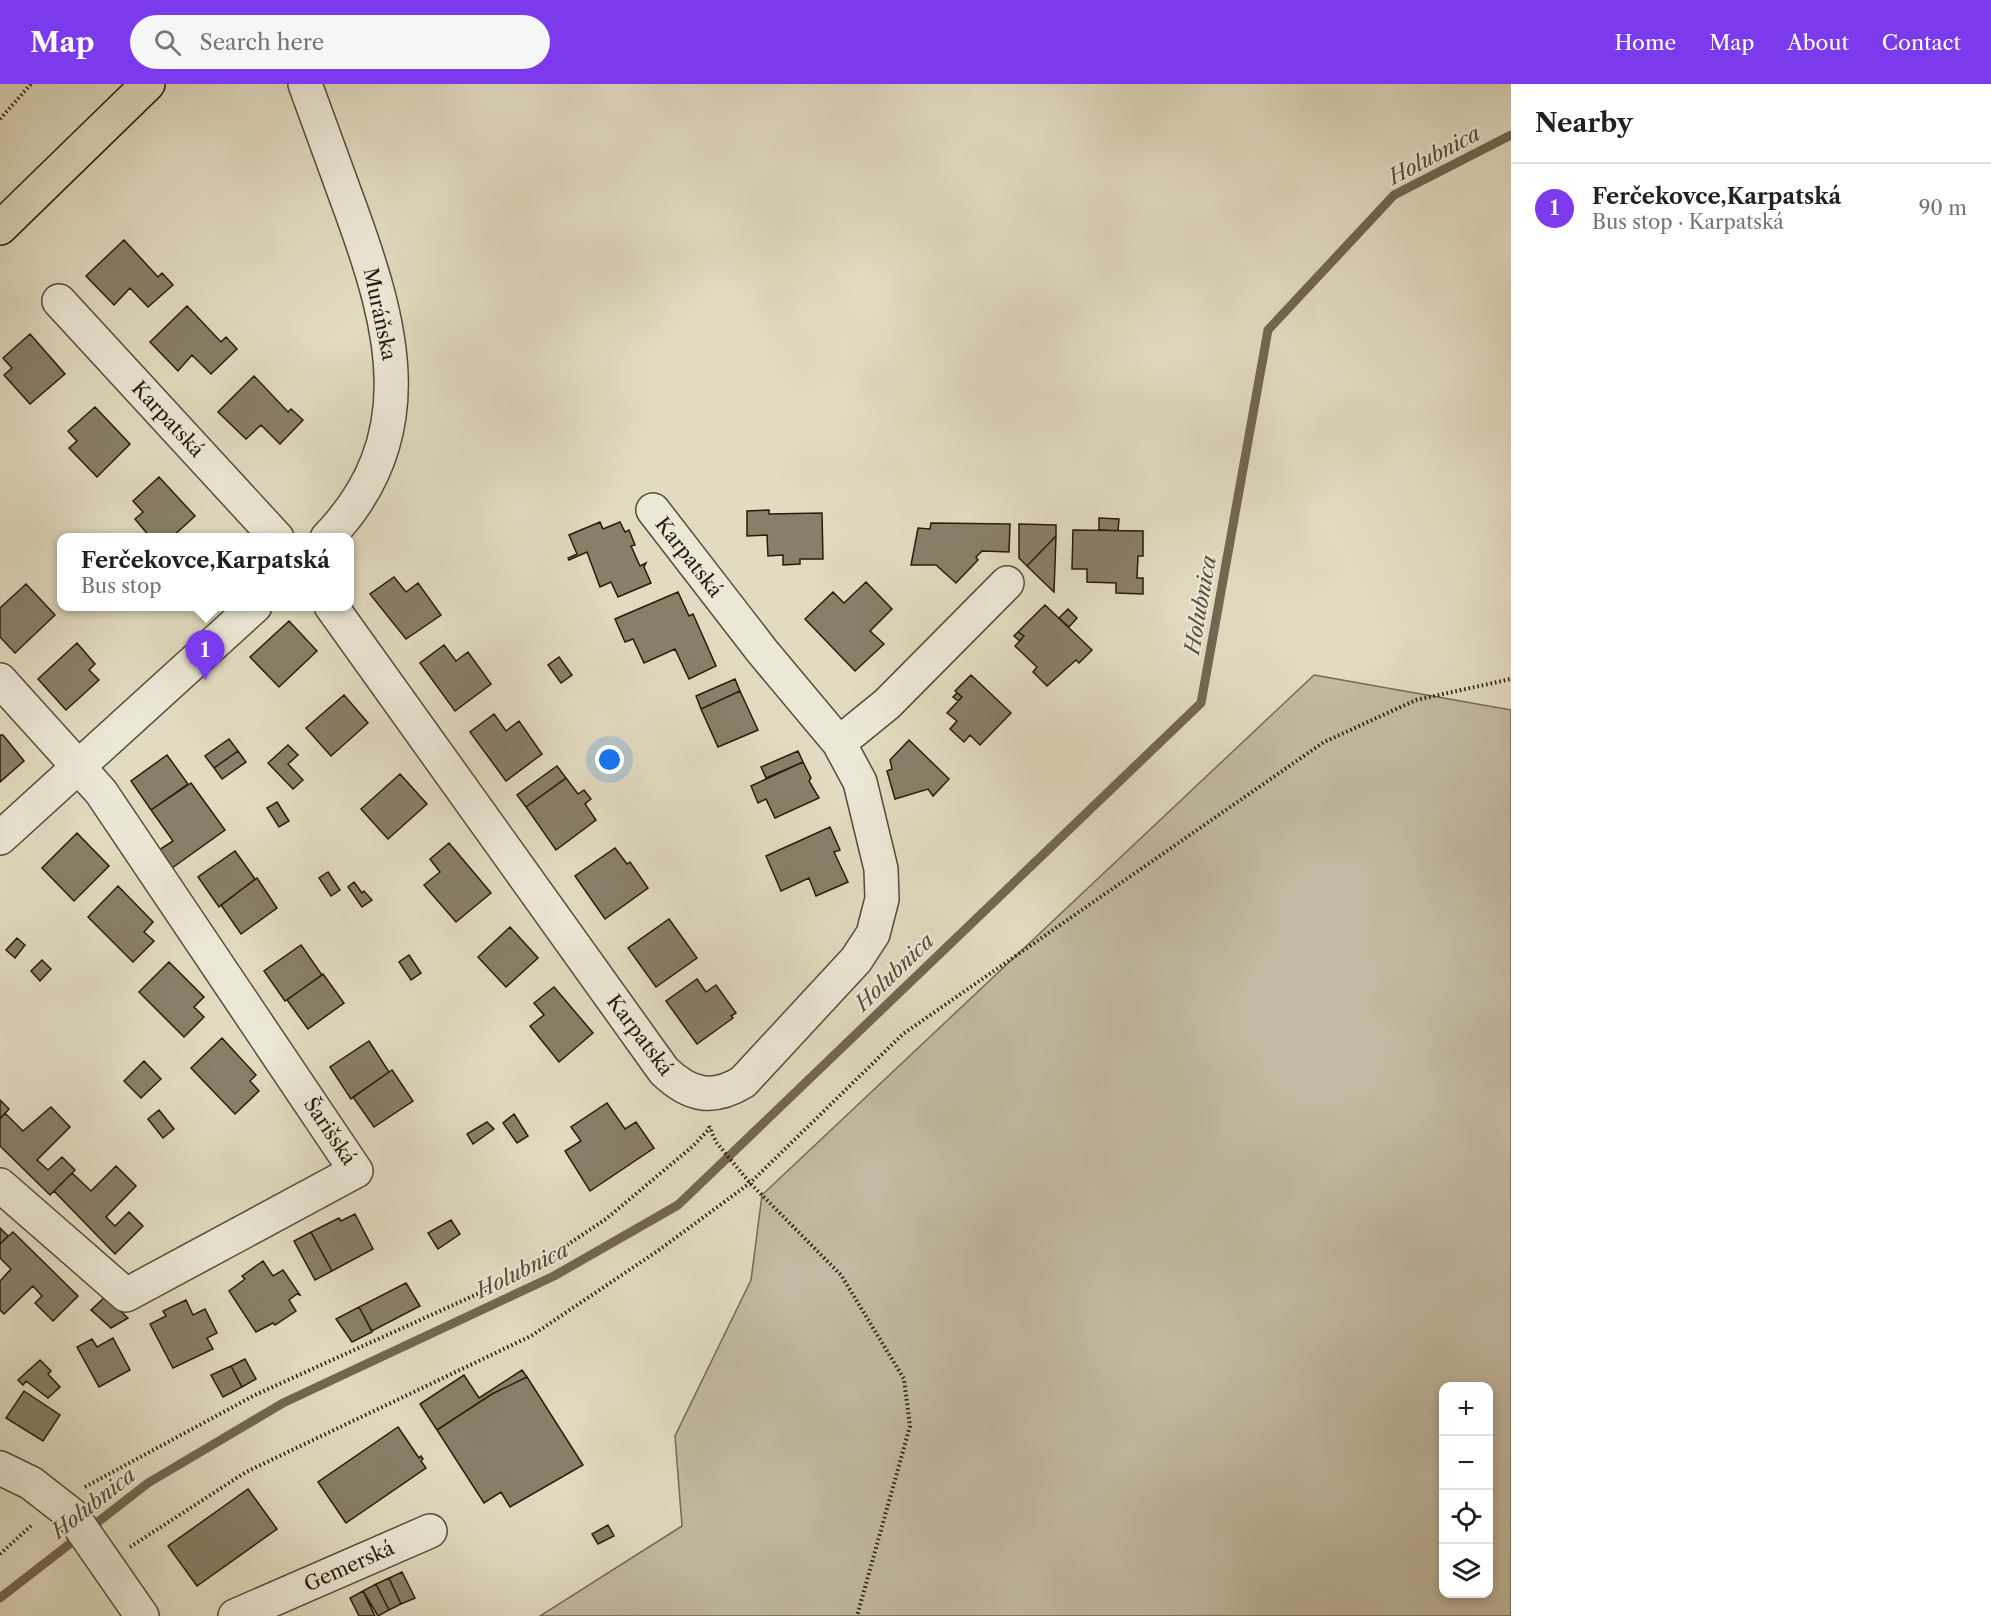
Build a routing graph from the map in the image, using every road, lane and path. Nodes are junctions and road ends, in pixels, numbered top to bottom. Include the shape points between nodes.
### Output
1 (31, 84) edge
2 (148, 84) edge
3 (305, 84) edge
4 (0, 118) edge
5 (0, 228) edge
6 (59, 301) dead end
7 (653, 510) dead end
8 (273, 533) edge
9 (331, 533) edge
10 (1007, 583) dead end
11 (250, 611) edge
12 (335, 611) edge
13 (1511, 679) edge
14 (0, 680) edge
15 (839, 743) junction
16 (80, 767) junction
17 (0, 838) edge
18 (710, 1128) dead end
19 (716, 1142) dead end
20 (750, 1183) junction
21 (0, 1185) edge
22 (0, 1468) edge
23 (64, 1508) junction
24 (430, 1531) dead end
25 (0, 1554) edge
26 (99, 1557) junction
27 (142, 1616) edge
28 (235, 1616) edge
29 (857, 1616) edge

1 - 4 path
2 - 5 main road
3 - 9 street, Muráňska via 376,279 389,334 393,383 389,424 378,462 364,492
6 - 8 street, Karpatská
7 - 15 street, Karpatská
10 - 15 street via 887,705
11 - 16 street
12 - 15 street, Karpatská via 664,1071 678,1085 695,1092 714,1094 743,1082 856,960 873,934 882,899 880,868 860,782
13 - 20 path via 1416,700 1324,742 903,1034
14 - 16 street
16 - 17 street
16 - 21 street, Šarišská via 102,792 357,1171 126,1295
18 - 23 path via 606,1219 528,1271 255,1395
19 - 20 path
20 - 26 path via 531,1336 246,1472
20 - 29 path via 841,1275 904,1379 910,1426
22 - 23 street via 31,1483
23 - 25 path
23 - 26 street
24 - 28 street, Gemerská
26 - 27 street

